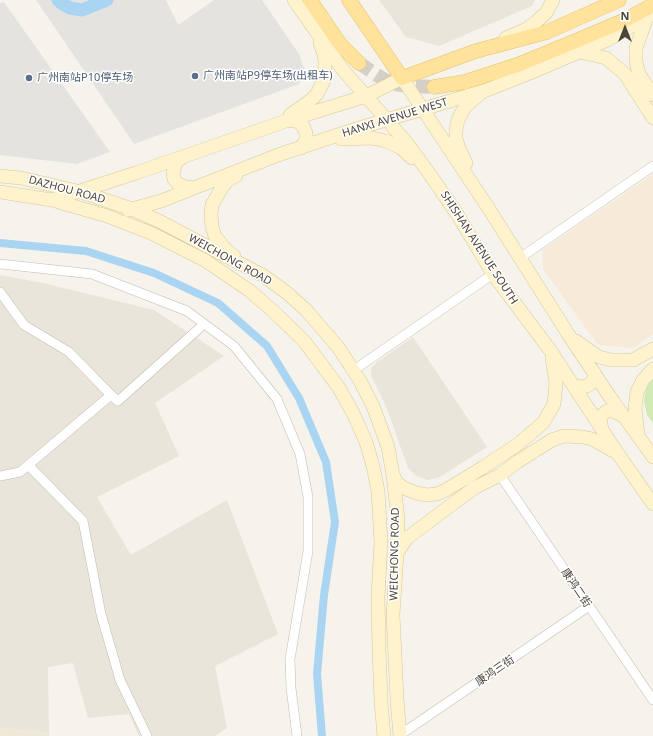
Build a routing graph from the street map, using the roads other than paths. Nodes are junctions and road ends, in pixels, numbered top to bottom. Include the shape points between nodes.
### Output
1 (294, 0) edge
2 (310, 0) edge
3 (349, 0) edge
4 (553, 0) edge
5 (619, 0) edge
6 (651, 12) edge
7 (310, 23) junction
8 (476, 51) junction
9 (580, 52) junction
10 (359, 62) tunnel mouth
11 (402, 78) junction
12 (434, 87) tunnel mouth
13 (487, 90) junction
14 (653, 95) edge
15 (366, 96) junction
16 (422, 109) junction
17 (653, 118) edge
18 (387, 120) junction
19 (286, 121) junction
20 (273, 126) junction
21 (314, 143) junction
22 (301, 148) junction
23 (278, 155) junction
24 (183, 157) junction
25 (653, 166) edge
26 (0, 176) edge
27 (431, 176) junction
28 (194, 188) junction
29 (0, 192) edge
30 (81, 192) junction
31 (52, 200) junction
32 (132, 209) junction
33 (489, 210) junction
34 (107, 216) junction
35 (213, 250) junction
36 (520, 258) junction
37 (206, 262) junction
38 (0, 264) edge
39 (493, 274) junction
40 (264, 276) junction
41 (0, 292) edge
42 (204, 324) junction
43 (570, 337) junction
44 (653, 349) edge
45 (550, 350) junction
46 (653, 369) edge
47 (354, 370) junction
48 (594, 372) junction
49 (573, 385) junction
50 (111, 395) junction
51 (623, 416) junction
52 (602, 429) junction
53 (639, 438) junction
54 (517, 445) junction
55 (618, 454) junction
56 (653, 457) edge
57 (517, 462) junction
58 (28, 465) junction
59 (482, 468) junction
60 (393, 475) junction
61 (500, 475) junction
62 (0, 476) edge
63 (474, 488) junction
64 (653, 504) edge
65 (397, 552) junction
66 (589, 606) junction
67 (653, 700) edge
68 (400, 735) edge
69 (147, 736) edge
70 (297, 736) edge
71 (384, 736) edge

1 - 7 main road, SHISHAN AVENUE SOUTH
2 - 10 main road via 340,44
3 - 11 main road
4 - 8 main road via 546,13 527,29
5 - 8 main road via 546,32
6 - 9 main road, HANXI AVENUE WEST via 607,40
6 - 12 main road via 520,64 465,82
6 - 14 main road via 636,48 636,62 639,74
7 - 15 main road, SHISHAN AVENUE SOUTH via 343,70
7 - 20 main road via 324,54 324,80 311,100
8 - 11 main road
9 - 13 main road, HANXI AVENUE WEST
9 - 17 main road via 606,58 625,74
11 - 15 main road
11 - 16 main road
13 - 16 main road, HANXI AVENUE WEST
13 - 33 main road via 467,105 458,120 456,139
15 - 18 main road, SHISHAN AVENUE SOUTH
15 - 19 main road
16 - 18 main road, HANXI AVENUE WEST
16 - 33 main road
18 - 21 main road, HANXI AVENUE WEST
18 - 27 main road, SHISHAN AVENUE SOUTH
19 - 20 main road
19 - 22 main road via 296,120 303,126 306,138
20 - 24 main road
21 - 22 main road, HANXI AVENUE WEST
21 - 27 main road via 353,138 386,141 401,148
22 - 23 main road, HANXI AVENUE WEST
23 - 28 main road, HANXI AVENUE WEST
23 - 40 main road via 227,181 212,205 212,227 215,236 226,250
24 - 28 main road via 176,162 174,179 178,184
24 - 30 main road
25 - 36 street
26 - 30 main road, DAZHOU ROAD via 21,178
27 - 39 main road, SHISHAN AVENUE SOUTH
28 - 32 main road, HANXI AVENUE WEST
29 - 31 main road, DAZHOU ROAD
30 - 31 main road
30 - 32 main road, DAZHOU ROAD
31 - 34 main road, DAZHOU ROAD
32 - 34 main road, HANXI AVENUE WEST
32 - 35 main road, WEICHONG ROAD
33 - 36 main road
34 - 37 main road, WEICHONG ROAD via 150,233
35 - 37 main road via 203,250 201,254
35 - 40 main road, WEICHONG ROAD
36 - 43 main road
37 - 71 main road, WEICHONG ROAD via 250,291 304,341 339,388 366,442 378,491 381,542 379,648
38 - 42 street via 92,274 187,311
39 - 45 main road, SHISHAN AVENUE SOUTH
39 - 47 street
40 - 47 main road, WEICHONG ROAD via 306,310
41 - 50 street via 24,325 69,352
42 - 50 street via 118,401
42 - 70 street via 234,346 277,399 300,454 308,497 308,551 290,658
43 - 44 main road via 599,357 611,360 633,360
43 - 48 main road
45 - 49 main road, SHISHAN AVENUE SOUTH
45 - 54 main road via 555,373 554,404 543,423
46 - 53 main road via 637,392 635,408
47 - 60 main road, WEICHONG ROAD via 373,406 388,447
48 - 49 main road via 594,379 587,386
48 - 51 main road
49 - 52 main road, SHISHAN AVENUE SOUTH
50 - 58 street
51 - 52 main road via 614,411 607,411 600,421
51 - 53 main road
52 - 55 main road, SHISHAN AVENUE SOUTH
53 - 56 main road
54 - 57 main road via 528,440 531,445
54 - 59 main road
55 - 57 main road via 592,439 564,436 552,440
55 - 64 main road, SHISHAN AVENUE SOUTH
57 - 61 main road
58 - 62 street via 20,472
58 - 69 street via 83,521 101,614 120,680
59 - 60 main road via 446,490 426,495 404,488 397,483
59 - 63 main road via 469,481 468,488
60 - 65 main road, WEICHONG ROAD via 398,519
61 - 63 main road
61 - 66 street, 康鸿二街
63 - 65 main road via 407,538
65 - 68 main road, WEICHONG ROAD via 393,615
66 - 67 street, 康鸿二街
66 - 68 street, 康鸿三街

